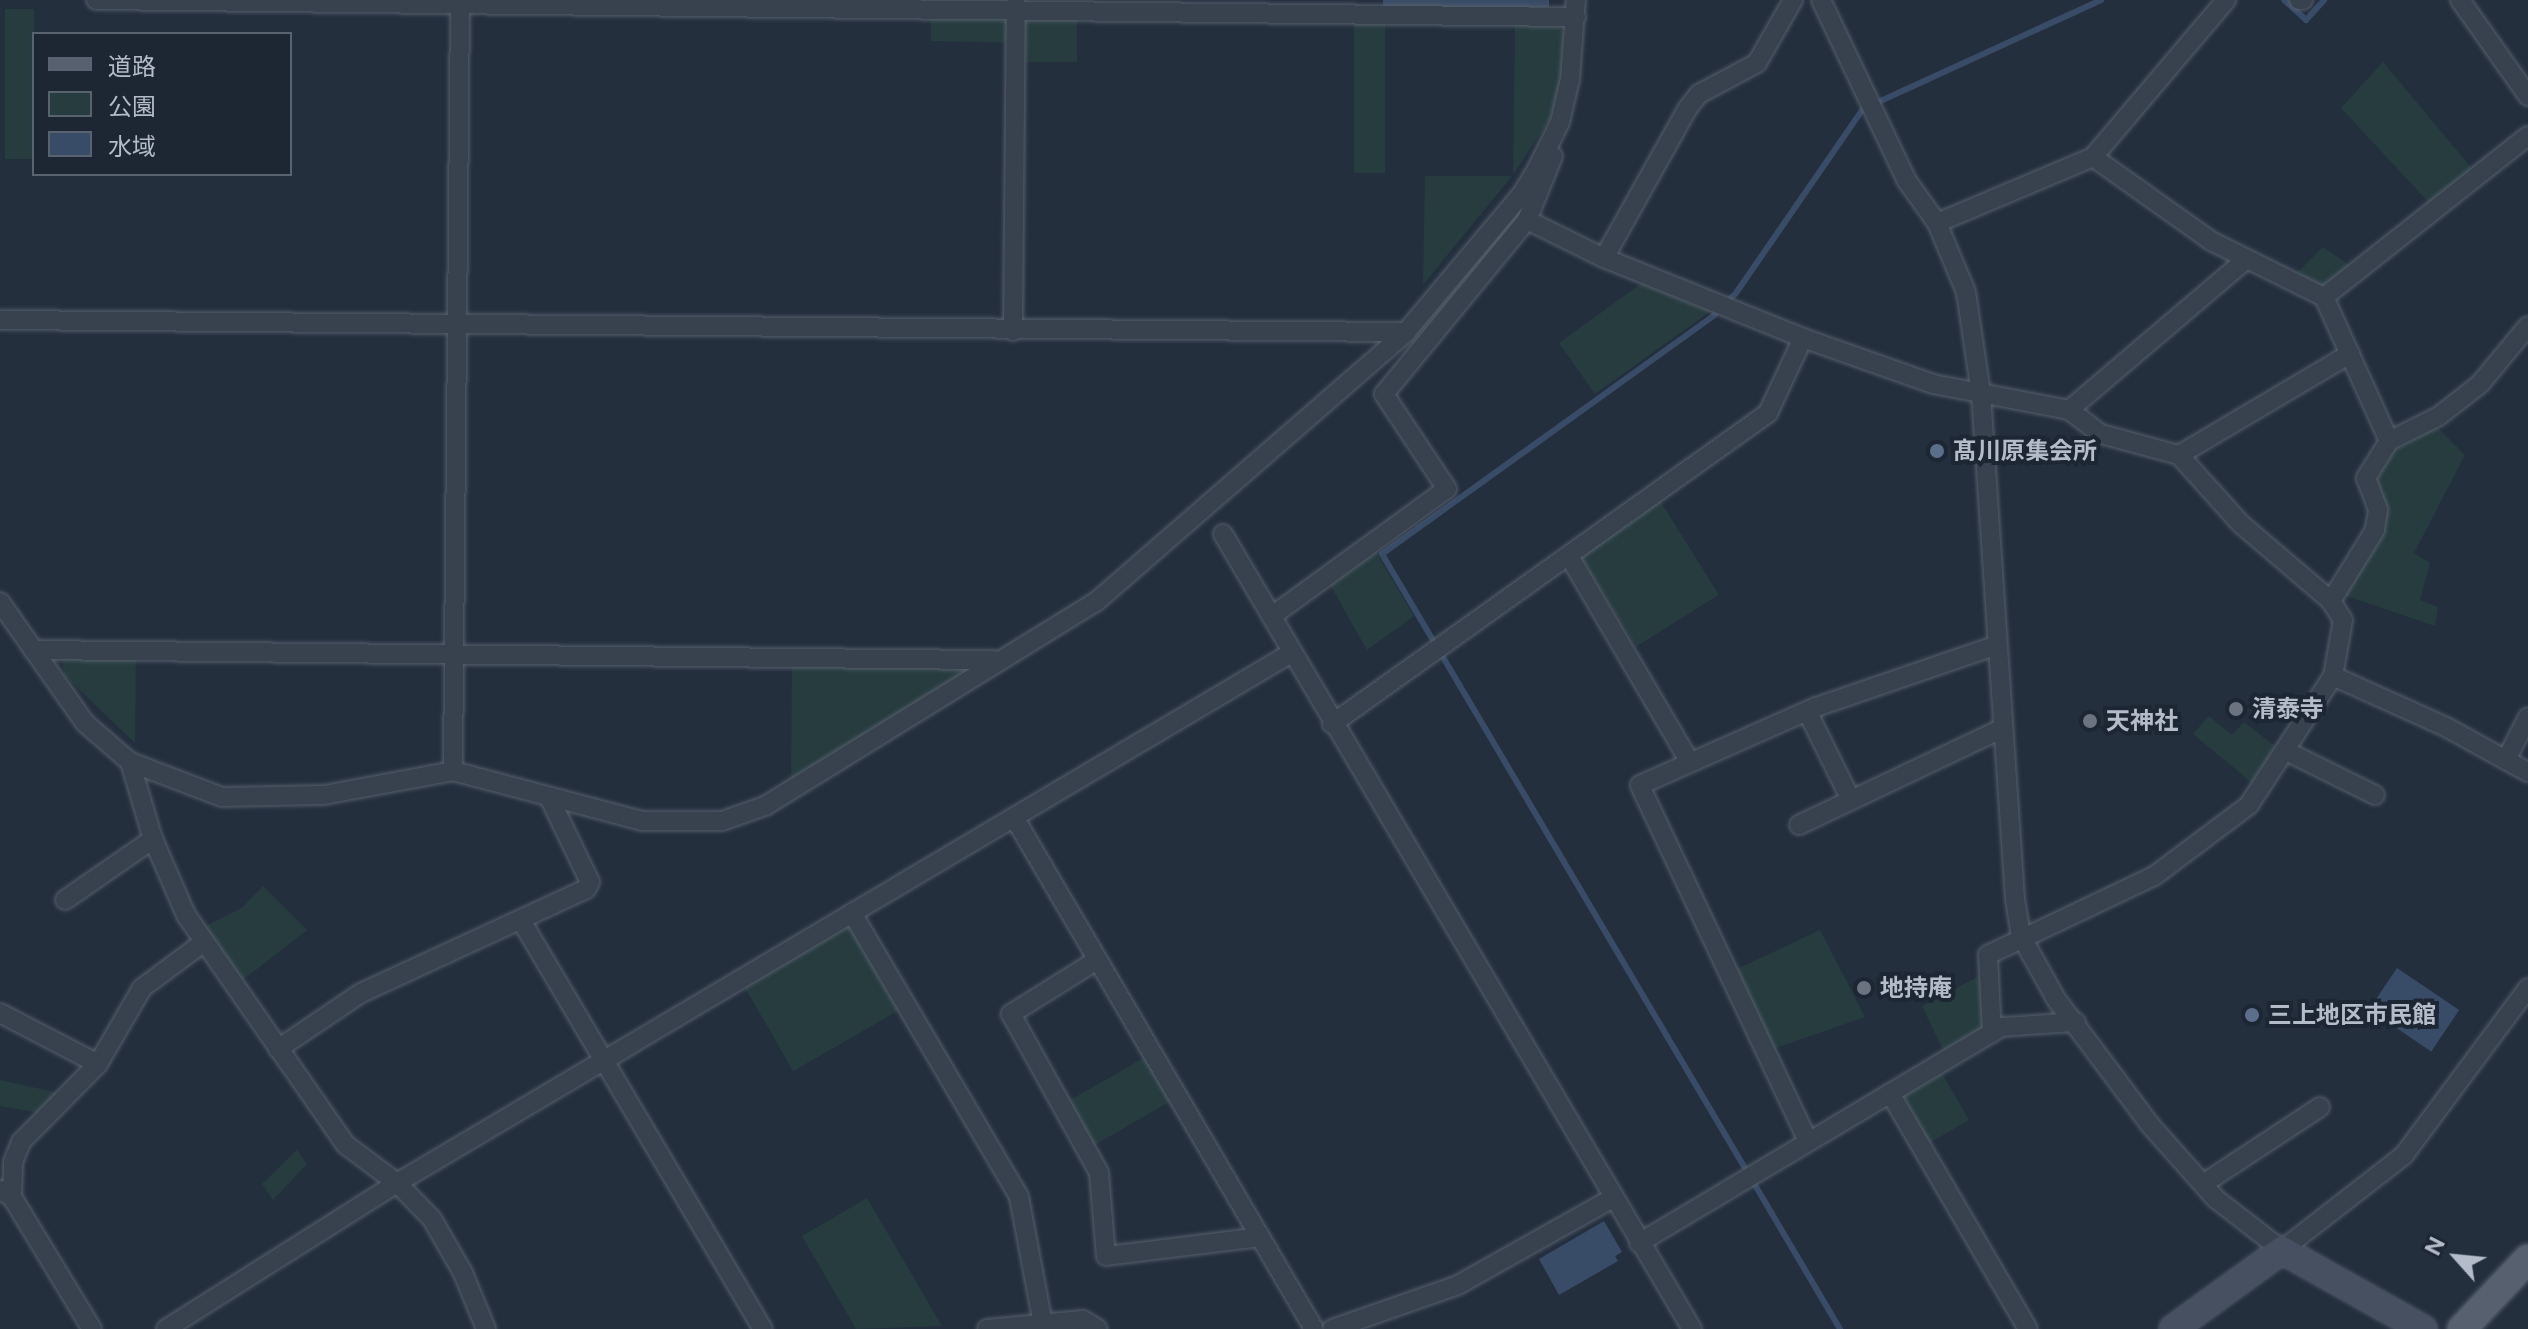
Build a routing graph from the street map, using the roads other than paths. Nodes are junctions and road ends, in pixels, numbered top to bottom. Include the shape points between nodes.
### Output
1 (96, 0) edge
2 (1793, 0) edge
3 (1821, 0) edge
4 (2226, 0) edge
5 (2460, 0) edge
6 (460, 2) edge
7 (1016, 6) edge
8 (1375, 8) edge
9 (1576, 8) edge
10 (2528, 96) edge
11 (1560, 122) junction
12 (2528, 136) edge
13 (2093, 157) junction
14 (1527, 220) junction
15 (1937, 223) junction
16 (1604, 258) junction
17 (2245, 260) junction
18 (2324, 297) junction
19 (0, 320) edge
20 (457, 325) junction
21 (2528, 326) edge
22 (1013, 331) junction
23 (1406, 332) junction
24 (1803, 338) junction
25 (2350, 354) junction
26 (1981, 394) junction
27 (2069, 410) junction
28 (2389, 441) junction
29 (2179, 455) junction
30 (1223, 534) dead end
31 (1569, 556) junction
32 (2331, 601) junction
33 (0, 602) edge
34 (1272, 616) junction
35 (1994, 646) junction
36 (33, 650) junction
37 (1291, 653) junction
38 (454, 655) junction
39 (998, 660) junction
40 (2333, 676) junction
41 (1807, 711) junction
42 (2528, 717) edge
43 (1332, 724) junction
44 (2001, 729) junction
45 (2288, 752) junction
46 (1688, 759) junction
47 (2506, 760) junction
48 (130, 762) junction
49 (453, 771) junction
50 (2528, 772) edge
51 (2375, 795) dead end
52 (549, 797) junction
53 (1851, 800) junction
54 (1014, 817) junction
55 (1799, 825) dead end
56 (153, 839) junction
57 (65, 900) dead end
58 (852, 913) junction
59 (522, 922) junction
60 (2021, 936) junction
61 (204, 942) junction
62 (1097, 960) junction
63 (2528, 988) edge
64 (0, 1013) edge
65 (2076, 1022) junction
66 (1992, 1033) junction
67 (278, 1049) junction
68 (605, 1059) junction
69 (98, 1064) junction
70 (1890, 1093) junction
71 (2320, 1107) dead end
72 (1807, 1139) junction
73 (397, 1183) junction
74 (2203, 1184) junction
75 (6, 1194) edge
76 (1611, 1199) junction
77 (1260, 1237) junction
78 (1639, 1243) junction
79 (2282, 1250) junction
80 (2528, 1259) edge
81 (1366, 1323) edge
82 (1043, 1324) junction
83 (92, 1329) edge
84 (166, 1329) edge
85 (486, 1329) edge
86 (763, 1329) edge
87 (987, 1329) edge
88 (1098, 1329) edge
89 (1314, 1329) edge
90 (1332, 1329) edge
91 (1692, 1329) edge
92 (2028, 1329) edge
93 (2173, 1329) edge
94 (2423, 1329) edge
95 (2462, 1329) edge

1 - 6 street
2 - 16 street via 1757,63 1699,94 1688,108
3 - 15 street via 1907,181
4 - 13 street
5 - 10 street
6 - 7 street
6 - 20 street
7 - 8 street
7 - 22 street
8 - 9 street
9 - 11 street
11 - 14 street via 1545,185
11 - 23 street via 1522,194
12 - 18 street
13 - 15 street
13 - 17 street
14 - 16 street
14 - 34 street via 1384,394 1447,489
15 - 26 street via 1966,292
16 - 24 street
17 - 18 street
17 - 27 street
18 - 25 street
19 - 20 street
20 - 22 street
20 - 38 street
21 - 28 street via 2480,384 2439,416
22 - 23 street
23 - 39 street via 1097,601
24 - 26 street via 1933,384
24 - 31 street via 1768,413
25 - 28 street
25 - 29 street
26 - 27 street
26 - 35 street
27 - 29 street via 2101,434
28 - 32 street via 2366,478 2378,510 2375,530
29 - 32 street via 2241,524
30 - 34 street
31 - 43 street
31 - 46 street
32 - 40 street via 2344,632
33 - 36 street
34 - 37 street
35 - 41 street
35 - 44 street
36 - 38 street
36 - 48 street via 85,723
37 - 43 street
37 - 54 street
38 - 39 street
38 - 49 street
39 - 52 street via 765,806 722,821 642,821
40 - 45 street
40 - 47 street
41 - 46 street via 1759,735
41 - 53 street
42 - 47 street
43 - 76 street
44 - 53 street
44 - 60 street
45 - 51 street
45 - 60 street via 2249,805 2154,876
46 - 72 street via 1638,791
47 - 50 street
48 - 49 street via 237,799 337,794
48 - 56 street
49 - 52 street
52 - 59 street via 590,882 586,889
53 - 55 street
54 - 58 street
54 - 62 street
56 - 57 street
56 - 61 street via 186,915
58 - 68 street
58 - 82 street via 1019,1197
59 - 67 street via 361,993
59 - 68 street
60 - 65 street via 2056,999
60 - 66 street via 1985,961
61 - 67 street
61 - 69 street via 142,988
62 - 77 street
62 - 77 street via 1011,1014 1099,1173 1106,1256
63 - 79 street via 2404,1155
64 - 69 street
65 - 66 street via 2002,1027
65 - 74 street via 2151,1126
66 - 70 street
67 - 73 street via 346,1145
68 - 73 street
68 - 86 street
69 - 75 street via 21,1142
70 - 72 street
70 - 92 street
71 - 74 street
72 - 78 street
73 - 84 street
73 - 85 street via 432,1219 463,1273
74 - 79 street
75 - 83 street
76 - 78 street
76 - 81 street via 1458,1285
77 - 89 street
78 - 91 street
79 - 93 street
79 - 94 street
80 - 95 main road
81 - 90 street
82 - 87 street
82 - 88 street via 1083,1320

